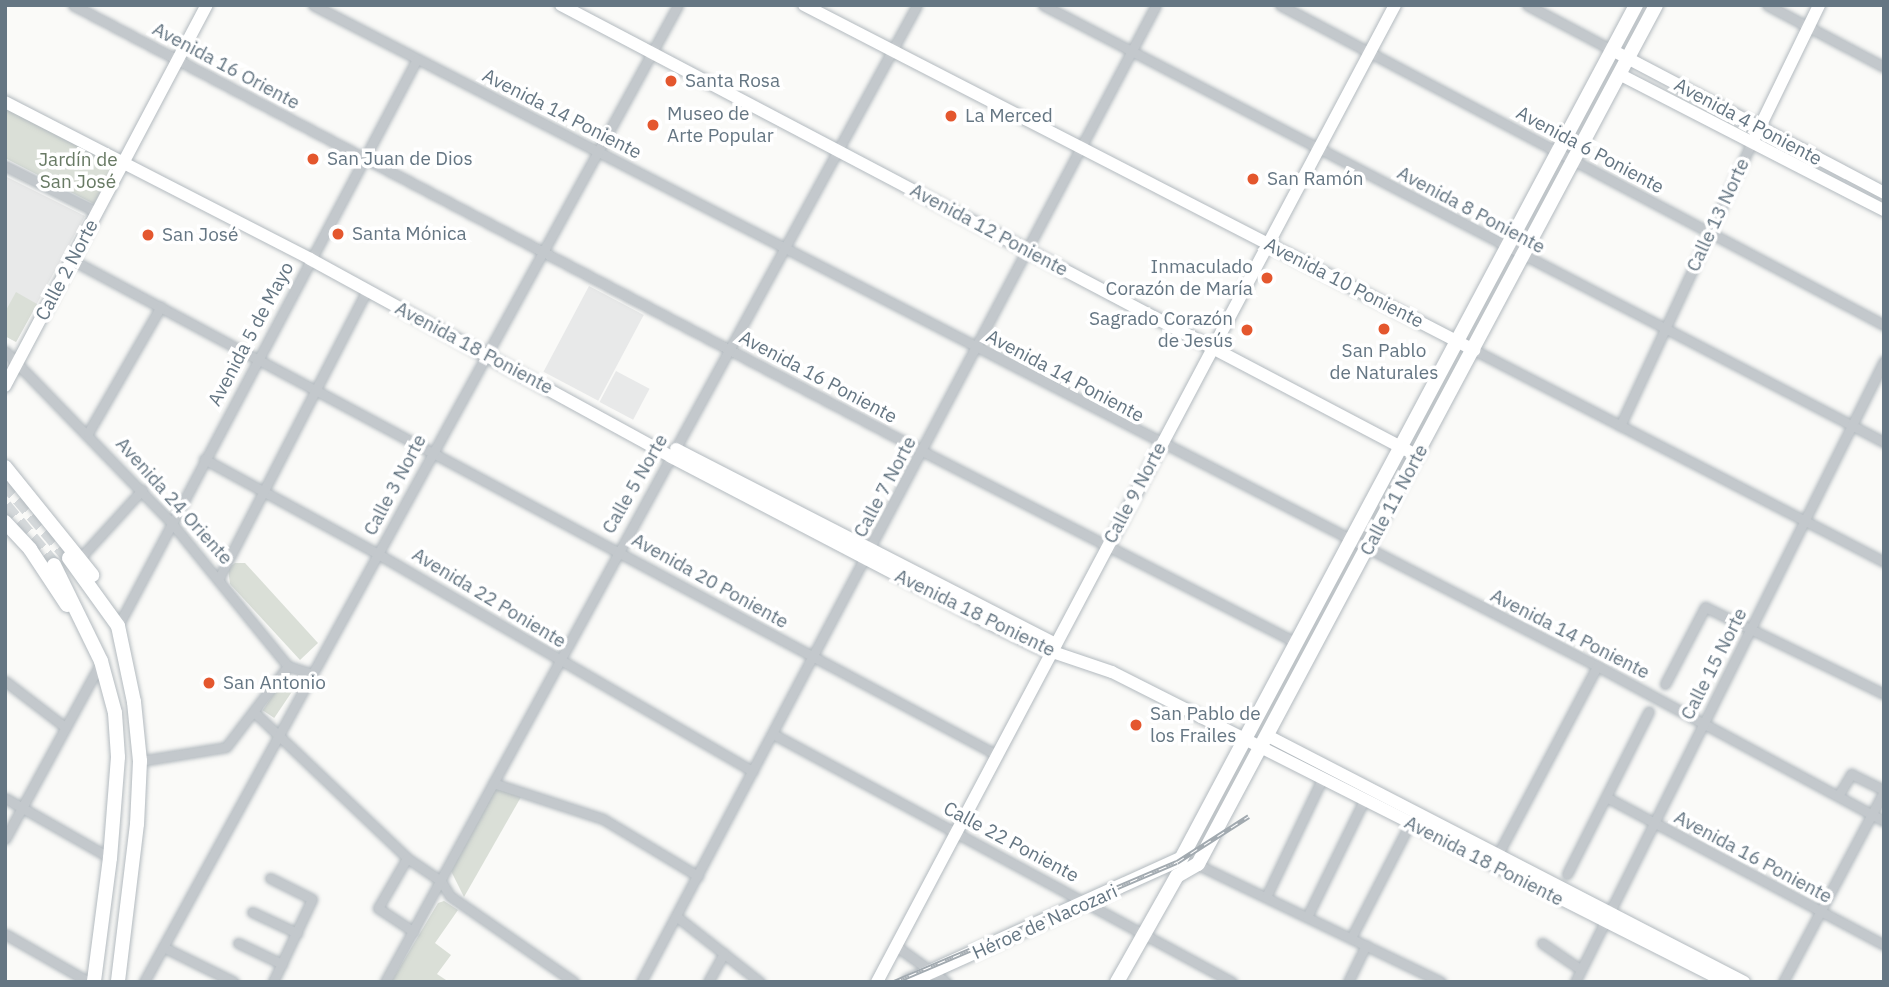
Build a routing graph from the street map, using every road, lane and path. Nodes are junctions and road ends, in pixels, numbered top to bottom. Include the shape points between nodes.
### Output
1 (73, 5) edge
2 (207, 5) edge
3 (313, 5) edge
4 (561, 5) edge
5 (678, 5) edge
6 (804, 5) edge
7 (917, 5) edge
8 (1043, 5) edge
9 (1156, 5) edge
10 (1280, 5) edge
11 (1395, 5) edge
12 (1527, 5) edge
13 (1636, 5) edge
14 (1656, 5) edge
15 (1767, 5) edge
16 (1819, 5) edge
17 (1808, 27) junction
18 (1612, 50) junction
19 (892, 51) junction
20 (1131, 51) junction
21 (1370, 53) junction
22 (652, 54) junction
23 (1627, 58) junction
24 (417, 59) junction
25 (178, 60) junction
26 (1884, 67) edge
27 (1619, 74) junction
28 (1682, 86) junction
29 (1656, 94) junction
30 (5, 102) edge
31 (1758, 130) junction
32 (1752, 142) junction
33 (1080, 148) junction
34 (1318, 149) junction
35 (598, 151) junction
36 (838, 151) junction
37 (1557, 153) junction
38 (363, 157) junction
39 (124, 162) junction
40 (1575, 162) junction
41 (5, 166) edge
42 (1884, 193) edge
43 (1884, 210) edge
44 (97, 212) junction
45 (1711, 233) junction
46 (1268, 244) junction
47 (1506, 248) junction
48 (784, 250) junction
49 (1027, 250) junction
50 (544, 251) junction
51 (1524, 257) junction
52 (310, 259) junction
53 (72, 260) junction
54 (367, 290) junction
55 (161, 306) junction
56 (1884, 325) edge
57 (1665, 330) junction
58 (1457, 341) junction
59 (1213, 348) junction
60 (975, 349) junction
61 (1474, 350) junction
62 (5, 351) edge
63 (729, 351) junction
64 (487, 354) junction
65 (258, 359) junction
66 (1884, 361) edge
67 (17, 363) junction
68 (5, 386) edge
69 (315, 390) junction
70 (1851, 425) junction
71 (1620, 426) junction
72 (88, 433) junction
73 (1884, 442) edge
74 (1160, 446) junction
75 (1401, 446) junction
76 (431, 452) junction
77 (924, 452) junction
78 (673, 453) junction
79 (1418, 456) junction
80 (204, 459) junction
81 (5, 467) edge
82 (262, 489) junction
83 (142, 490) junction
84 (1803, 520) junction
85 (170, 521) junction
86 (5, 522) edge
87 (1350, 541) junction
88 (1107, 546) junction
89 (1368, 549) junction
90 (617, 551) junction
91 (378, 554) junction
92 (868, 556) junction
93 (75, 557) junction
94 (1884, 562) edge
95 (54, 565) tunnel mouth
96 (219, 578) junction
97 (118, 626) junction
98 (1753, 628) junction
99 (1296, 642) junction
100 (1054, 648) junction
101 (814, 658) junction
102 (101, 661) junction
103 (560, 661) junction
104 (288, 666) junction
105 (1597, 666) junction
106 (312, 674) junction
107 (5, 681) edge
108 (1665, 684) dead end
109 (1884, 694) edge
110 (1649, 710) dead end
111 (255, 713) junction
112 (1703, 724) junction
113 (65, 727) junction
114 (279, 733) junction
115 (773, 734) junction
116 (1244, 740) junction
117 (1265, 742) junction
118 (997, 755) junction
119 (140, 761) junction
120 (753, 771) junction
121 (1322, 779) junction
122 (493, 783) junction
123 (1884, 790) edge
124 (1838, 796) junction
125 (1606, 797) junction
126 (5, 798) edge
127 (1364, 800) junction
128 (22, 807) junction
129 (1871, 814) junction
130 (1884, 821) edge
131 (1410, 823) junction
132 (1653, 823) junction
133 (956, 832) junction
134 (5, 839) edge
135 (1497, 856) junction
136 (110, 858) junction
137 (407, 858) junction
138 (1181, 859) junction
139 (1198, 864) junction
140 (1567, 874) dead end
141 (698, 876) junction
142 (270, 878) dead end
143 (441, 881) junction
144 (1266, 897) junction
145 (1088, 904) junction
146 (252, 912) dead end
147 (1820, 913) junction
148 (1606, 915) junction
149 (676, 916) junction
150 (1307, 917) junction
151 (414, 932) junction
152 (297, 933) junction
153 (5, 934) edge
154 (1143, 934) junction
155 (1351, 938) junction
156 (237, 943) dead end
157 (1542, 943) dead end
158 (1884, 944) edge
159 (1366, 945) junction
160 (896, 946) junction
161 (163, 947) junction
162 (724, 953) junction
163 (282, 964) junction
164 (1580, 970) junction
165 (933, 971) junction
166 (89, 982) edge
167 (94, 982) edge
168 (118, 982) edge
169 (144, 982) edge
170 (234, 982) edge
171 (273, 982) edge
172 (385, 982) edge
173 (574, 982) edge
174 (641, 982) edge
175 (708, 982) edge
176 (760, 982) edge
177 (877, 982) edge
178 (908, 982) edge
179 (946, 982) edge
180 (1117, 982) edge
181 (1232, 982) edge
182 (1348, 982) edge
183 (1441, 982) edge
184 (1574, 982) edge
185 (1726, 982) edge
186 (1744, 982) edge
187 (1783, 982) edge

1 - 25 street, Avenida 16 Oriente
2 - 25 street, Calle 2 Norte
3 - 24 street, Avenida 14 Poniente
4 - 22 street, Avenida 12 Poniente
5 - 22 street, Calle 3 Norte
6 - 19 street, Avenida 10 Poniente
7 - 19 street, Calle 5 Norte
8 - 20 street, Avenida 8 Poniente
9 - 20 street, Calle 7 Norte
10 - 21 street, Avenida 6 Poniente
11 - 21 street, Calle 9 Norte
12 - 18 street
13 - 18 main road, Calle 11 Norte
14 - 23 main road, Calle 11 Norte
15 - 17 street
16 - 17 street, Calle 13 Norte
17 - 26 street
17 - 31 street, Calle 13 Norte
18 - 23 street, Avenida 4 Poniente
18 - 37 main road, Calle 11 Norte
19 - 33 street, Avenida 10 Poniente
19 - 36 street, Calle 5 Norte
20 - 33 street, Calle 7 Norte
20 - 34 street, Avenida 8 Poniente
21 - 34 street, Calle 9 Norte
21 - 37 street, Avenida 6 Poniente
22 - 35 street, Calle 3 Norte
22 - 36 street, Avenida 12 Poniente
23 - 27 main road, Calle 11 Norte
23 - 28 street, Avenida 4 Poniente
24 - 35 street, Avenida 14 Poniente
24 - 38 street, Avenida 5 de Mayo
25 - 38 street, Avenida 16 Oriente
25 - 39 street, Calle 2 Norte
27 - 29 street, Avenida 4 Poniente
27 - 40 main road, Calle 11 Norte
28 - 29 street via 1664,84
28 - 31 street, Avenida 4 Poniente
29 - 32 street, Avenida 4 Poniente
30 - 39 street, Avenida 18 Poniente
31 - 32 street, Calle 13 Norte
31 - 42 street, Avenida 4 Poniente
32 - 43 street, Avenida 4 Poniente
32 - 45 street, Calle 13 Norte
33 - 46 street, Avenida 10 Poniente
33 - 49 street, Calle 7 Norte
34 - 46 street, Calle 9 Norte
34 - 47 street, Avenida 8 Poniente
35 - 48 street, Avenida 14 Poniente
35 - 50 street, Calle 3 Norte
36 - 48 street, Calle 5 Norte
36 - 49 street, Avenida 12 Poniente
37 - 40 street, Avenida 6 Poniente
37 - 47 main road, Calle 11 Norte
38 - 50 street, Avenida 16 Poniente
38 - 52 street, Avenida 5 de Mayo
39 - 44 street, Calle 2 Norte
39 - 52 street, Avenida 18 Poniente
40 - 45 street, Avenida 6 Poniente
40 - 51 main road, Calle 11 Norte
41 - 44 street
44 - 53 street, Calle 2 Norte
45 - 56 street, Avenida 6 Poniente
45 - 57 street, Calle 13 Norte
46 - 58 street, Avenida 10 Poniente
46 - 59 street, Calle 9 Norte
47 - 51 street, Avenida 8 Poniente
47 - 58 main road, Calle 11 Norte
48 - 60 street, Avenida 14 Poniente
48 - 63 street, Calle 5 Norte
49 - 59 street, Avenida 12 Poniente
49 - 60 street, Calle 7 Norte
50 - 63 street, Avenida 16 Poniente
50 - 64 street, Calle 3 Norte
51 - 57 street, Avenida 8 Poniente
51 - 61 main road, Calle 11 Norte
52 - 54 street, Avenida 18 Poniente
52 - 65 street, Avenida 5 de Mayo
53 - 55 street, Avenida 20 Poniente
53 - 67 street, Calle 2 Norte
54 - 64 street, Avenida 18 Poniente
54 - 69 street
55 - 65 street, Avenida 20 Poniente
55 - 72 street
57 - 70 street, Avenida 8 Poniente
57 - 71 street, Calle 13 Norte
58 - 61 street, Avenida 10 Poniente
58 - 75 main road, Calle 11 Norte
59 - 74 street, Calle 9 Norte
59 - 75 street, Avenida 12 Poniente
60 - 74 street, Avenida 14 Poniente
60 - 77 street, Calle 7 Norte
61 - 71 street, Avenida 10 Poniente
61 - 79 main road, Calle 11 Norte
62 - 67 street, Avenida 24 Oriente
63 - 77 street, Avenida 16 Poniente
63 - 78 street, Calle 5 Norte
64 - 76 street, Calle 3 Norte
64 - 78 street, Avenida 18 Poniente
65 - 69 street, Avenida 20 Poniente
65 - 80 street, Avenida 5 de Mayo
66 - 70 street, Calle 15 Norte
67 - 68 street, Calle 2 Norte
67 - 72 street, Avenida 24 Oriente
69 - 76 street, Avenida 20 Poniente
69 - 82 street
70 - 73 street, Avenida 8 Poniente
70 - 84 street, Calle 15 Norte
71 - 84 street, Avenida 10 Poniente
72 - 83 street, Avenida 24 Oriente
74 - 87 street, Avenida 14 Poniente
74 - 88 street, Calle 9 Norte
75 - 79 street, Avenida 12 Poniente
75 - 87 main road, Calle 11 Norte
76 - 90 street, Avenida 20 Poniente
76 - 91 street, Calle 3 Norte
77 - 88 street, Avenida 16 Poniente
77 - 92 street, Calle 7 Norte
78 - 90 street, Calle 5 Norte
78 - 92 street, Avenida 18 Poniente
79 - 89 main road, Calle 11 Norte
80 - 82 street, Avenida 22 Poniente
80 - 85 street, Avenida 5 de Mayo
81 - 93 main road
82 - 91 street, Avenida 22 Poniente
82 - 96 street
83 - 85 street, Avenida 24 Oriente
83 - 93 street
84 - 94 street, Avenida 10 Poniente
84 - 98 street, Calle 15 Norte
85 - 96 street, Avenida 24 Oriente
85 - 97 street, Avenida 5 de Mayo
86 - 102 main road via 30,549
87 - 89 street, Avenida 14 Poniente
87 - 99 main road, Calle 11 Norte
88 - 99 street, Avenida 16 Poniente
88 - 100 street, Calle 9 Norte
89 - 105 street, Avenida 14 Poniente
89 - 117 main road, Calle 11 Norte
90 - 101 street, Avenida 20 Poniente
90 - 103 street, Calle 5 Norte
91 - 103 street, Avenida 22 Poniente
91 - 106 street, Calle 3 Norte
92 - 100 street, Avenida 18 Poniente
92 - 101 street, Calle 7 Norte
93 - 97 main road
95 - 102 main road
96 - 104 street, Avenida 24 Oriente
97 - 119 main road via 134,702
98 - 108 street via 1704,607
98 - 109 street
98 - 112 street, Calle 15 Norte
99 - 116 main road, Calle 11 Norte
100 - 116 street, Avenida 18 Poniente via 1112,672
100 - 118 street, Calle 9 Norte
101 - 115 street, Calle 7 Norte
101 - 118 street, Avenida 20 Poniente
102 - 113 street
102 - 136 main road via 115,713 118,757
103 - 120 street, Avenida 22 Poniente
103 - 122 street, Calle 5 Norte
104 - 106 street
104 - 111 street
105 - 112 street, Avenida 14 Poniente
105 - 135 street
106 - 114 street, Calle 3 Norte
107 - 113 street
110 - 125 street
111 - 114 street
111 - 119 street via 226,747
112 - 124 street, Avenida 14 Poniente
112 - 132 street, Calle 15 Norte
113 - 128 street
114 - 137 street
114 - 161 street, Calle 3 Norte
115 - 120 street, Calle 7 Norte
115 - 133 street, Calle 22 Poniente
116 - 117 street, Avenida 18 Poniente
116 - 138 main road, Calle 11 Norte
117 - 121 street, Avenida 18 Poniente
117 - 135 street, Avenida 18 Poniente
117 - 139 main road, Calle 11 Norte
118 - 133 street, Calle 9 Norte
119 - 168 main road
120 - 141 street, Calle 7 Norte
121 - 127 street, Avenida 18 Poniente
121 - 144 street
122 - 141 street via 603,819
122 - 143 street, Calle 5 Norte
123 - 124 street via 1850,774
123 - 129 street
124 - 129 street, Avenida 14 Poniente
125 - 132 street, Avenida 16 Poniente
125 - 140 street
126 - 128 street
127 - 131 street, Avenida 18 Poniente
127 - 150 street
128 - 134 street
128 - 136 street
129 - 130 street, Avenida 14 Poniente
129 - 147 street
131 - 148 street, Avenida 18 Poniente
131 - 155 street
132 - 147 street, Avenida 16 Poniente
132 - 148 street, Calle 15 Norte
133 - 145 street, Calle 22 Poniente
133 - 160 street, Calle 9 Norte
135 - 148 street, Avenida 18 Poniente
136 - 167 main road
137 - 143 street
137 - 151 street via 379,908
138 - 139 street
138 - 145 main road, Héroe de Nacozari
139 - 144 street
139 - 154 main road, Calle 11 Norte via 1177,876
141 - 149 street, Calle 7 Norte
142 - 152 street via 312,899
143 - 151 street, Calle 5 Norte
143 - 173 street via 450,896
144 - 150 street
145 - 154 street, Calle 22 Poniente
145 - 165 main road, Héroe de Nacozari
146 - 152 street
147 - 158 street, Avenida 16 Poniente
147 - 187 street
148 - 164 street, Calle 15 Norte
148 - 185 street, Avenida 18 Poniente
148 - 186 street, Avenida 18 Poniente
149 - 162 street
149 - 174 street, Calle 7 Norte
150 - 155 street
151 - 172 street, Calle 5 Norte
152 - 163 street
153 - 166 street
154 - 180 main road, Calle 11 Norte
154 - 181 street, Calle 22 Poniente
155 - 159 street
156 - 163 street
157 - 164 street
159 - 182 street
159 - 183 street
160 - 165 street
160 - 177 street, Calle 9 Norte
161 - 169 street, Calle 3 Norte
161 - 170 street
162 - 175 street
162 - 176 street
163 - 171 street
164 - 184 street, Calle 15 Norte
165 - 178 main road, Héroe de Nacozari
165 - 179 street

